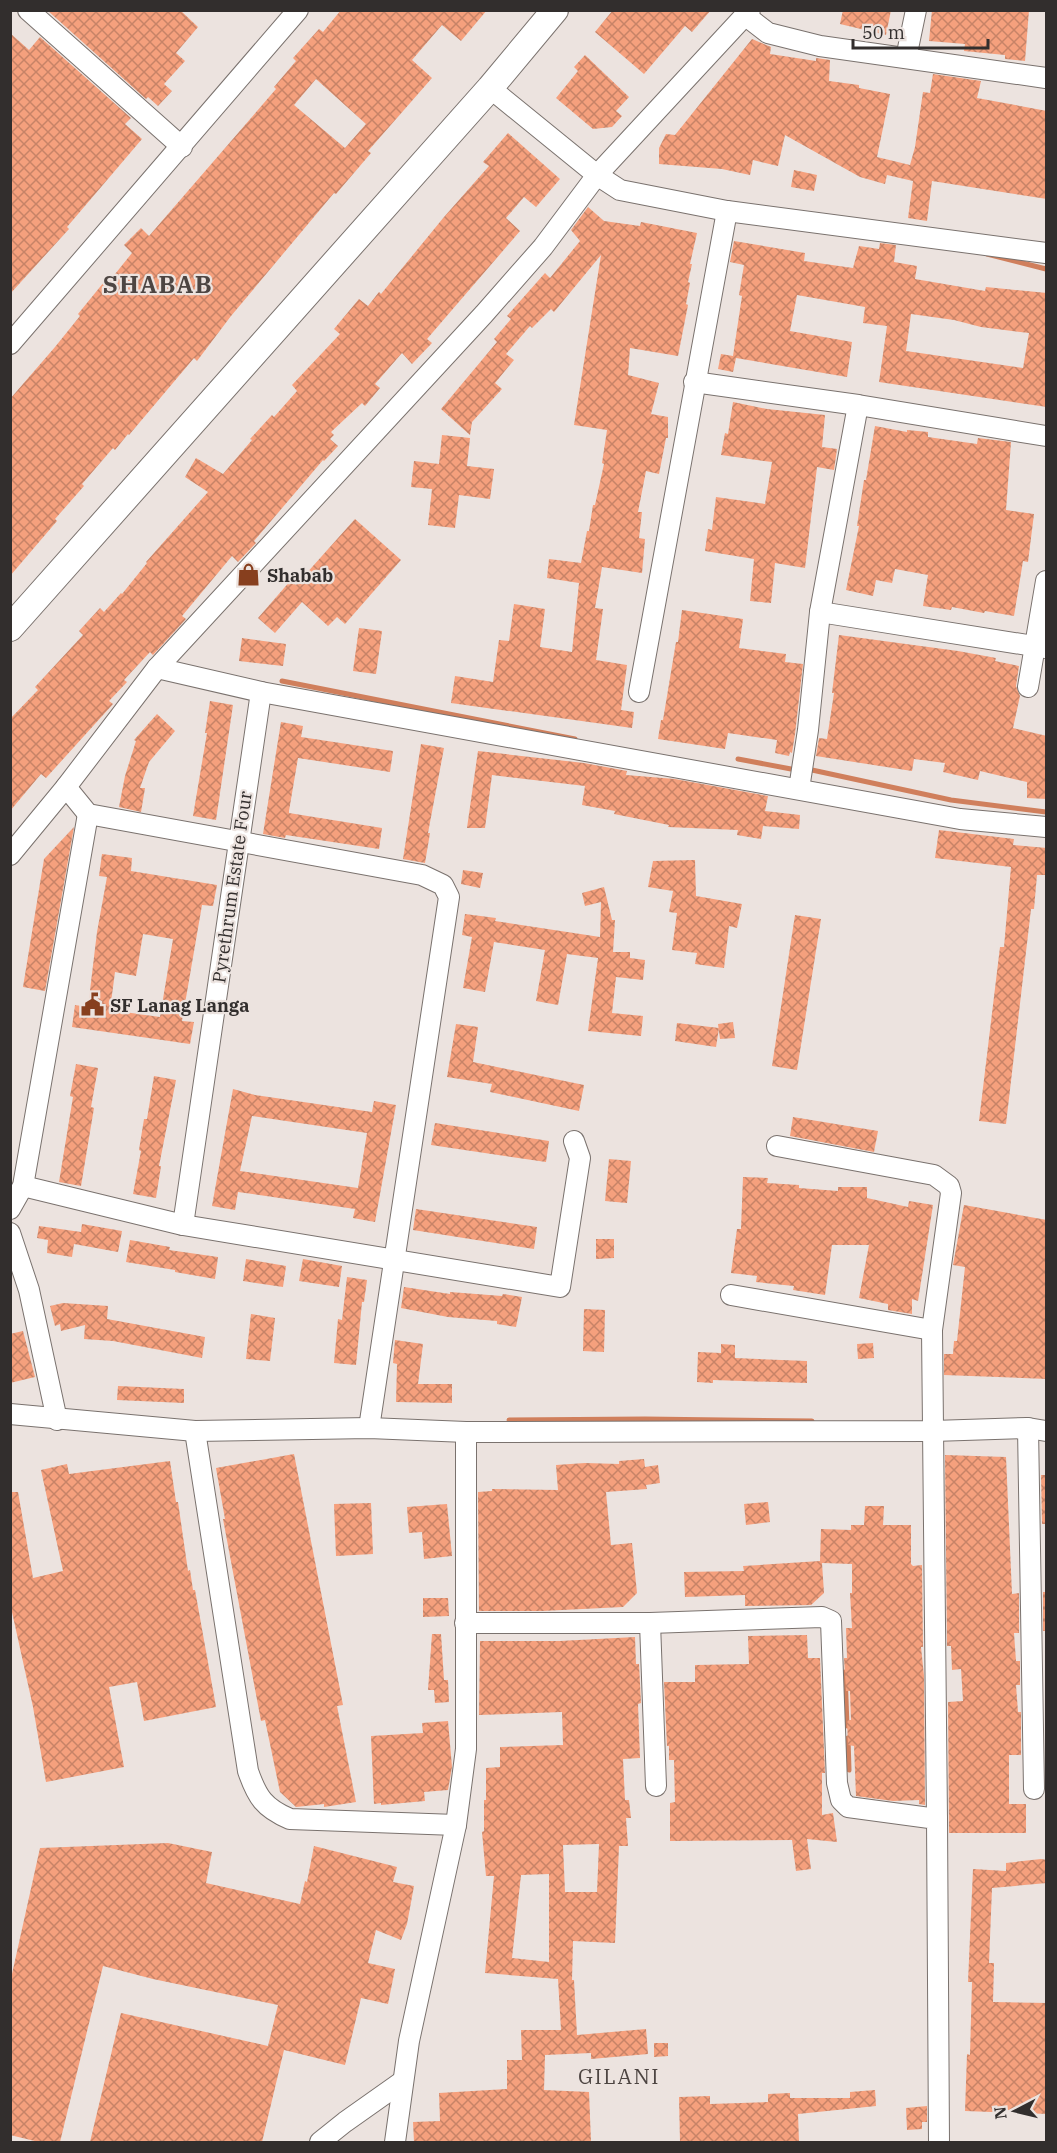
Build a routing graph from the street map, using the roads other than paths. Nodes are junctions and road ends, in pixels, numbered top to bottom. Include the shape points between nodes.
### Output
1 (28, 10) edge
2 (298, 10) edge
3 (555, 10) edge
4 (916, 10) edge
5 (748, 13) edge
6 (906, 58) junction
7 (1047, 78) edge
8 (490, 88) junction
9 (182, 147) junction
10 (597, 175) junction
11 (727, 211) junction
12 (1047, 253) edge
13 (10, 344) edge
14 (694, 382) junction
15 (858, 405) junction
16 (1047, 436) edge
17 (1047, 581) edge
18 (820, 612) junction
19 (10, 628) edge
20 (1041, 648) edge
21 (157, 668) junction
22 (1028, 687) dead end
23 (261, 692) junction
24 (639, 692) dead end
25 (66, 787) junction
26 (800, 789) junction
27 (88, 814) junction
28 (1047, 827) edge
29 (239, 842) junction
30 (10, 855) edge
31 (574, 1141) dead end
32 (777, 1146) dead end
33 (23, 1186) junction
34 (10, 1209) edge
35 (183, 1225) junction
36 (10, 1233) edge
37 (395, 1259) junction
38 (731, 1295) dead end
39 (932, 1330) junction
40 (10, 1414) edge
41 (57, 1420) junction
42 (369, 1428) junction
43 (1037, 1430) edge
44 (195, 1431) junction
45 (933, 1431) junction
46 (466, 1432) junction
47 (465, 1623) junction
48 (650, 1623) junction
49 (1039, 1701) edge
50 (656, 1786) dead end
51 (1034, 1789) dead end
52 (937, 1819) junction
53 (456, 1825) junction
54 (404, 2081) junction
55 (320, 2142) edge
56 (395, 2142) edge
57 (939, 2142) edge

1 - 9 street
2 - 9 street
3 - 8 street
4 - 6 street
5 - 6 street via 768,33 820,46
5 - 10 street
6 - 7 street
8 - 10 street
8 - 19 street
9 - 13 street
10 - 11 street via 620,190
10 - 21 street via 543,247 484,314
11 - 12 street
11 - 14 street
14 - 15 street
14 - 24 street
15 - 16 street
15 - 18 street
17 - 20 street
18 - 20 street
18 - 26 street
20 - 22 street
21 - 23 street
21 - 25 street
23 - 26 street
23 - 29 street, Pyrethrum Estate Four
25 - 27 street
25 - 30 street
26 - 28 street via 960,819
27 - 29 street
27 - 33 street
29 - 35 street, Pyrethrum Estate Four
29 - 37 street via 422,875 443,885 449,897
31 - 37 street via 580,1158 560,1287
32 - 39 street via 934,1175 949,1186
33 - 34 street
33 - 35 street
35 - 37 street
36 - 41 street via 30,1290
37 - 42 street
38 - 39 street
39 - 45 street
40 - 41 street
41 - 44 street
42 - 44 street
42 - 46 street
43 - 45 street
43 - 49 street
44 - 53 street via 248,1771 262,1802 290,1819
45 - 46 street
45 - 52 street
46 - 47 street
47 - 48 street
47 - 53 street via 466,1749
48 - 50 street
48 - 52 street via 822,1617 831,1622 837,1783 841,1800 848,1807
49 - 51 street
52 - 57 street
53 - 54 street via 409,2041
54 - 55 street
54 - 56 street

